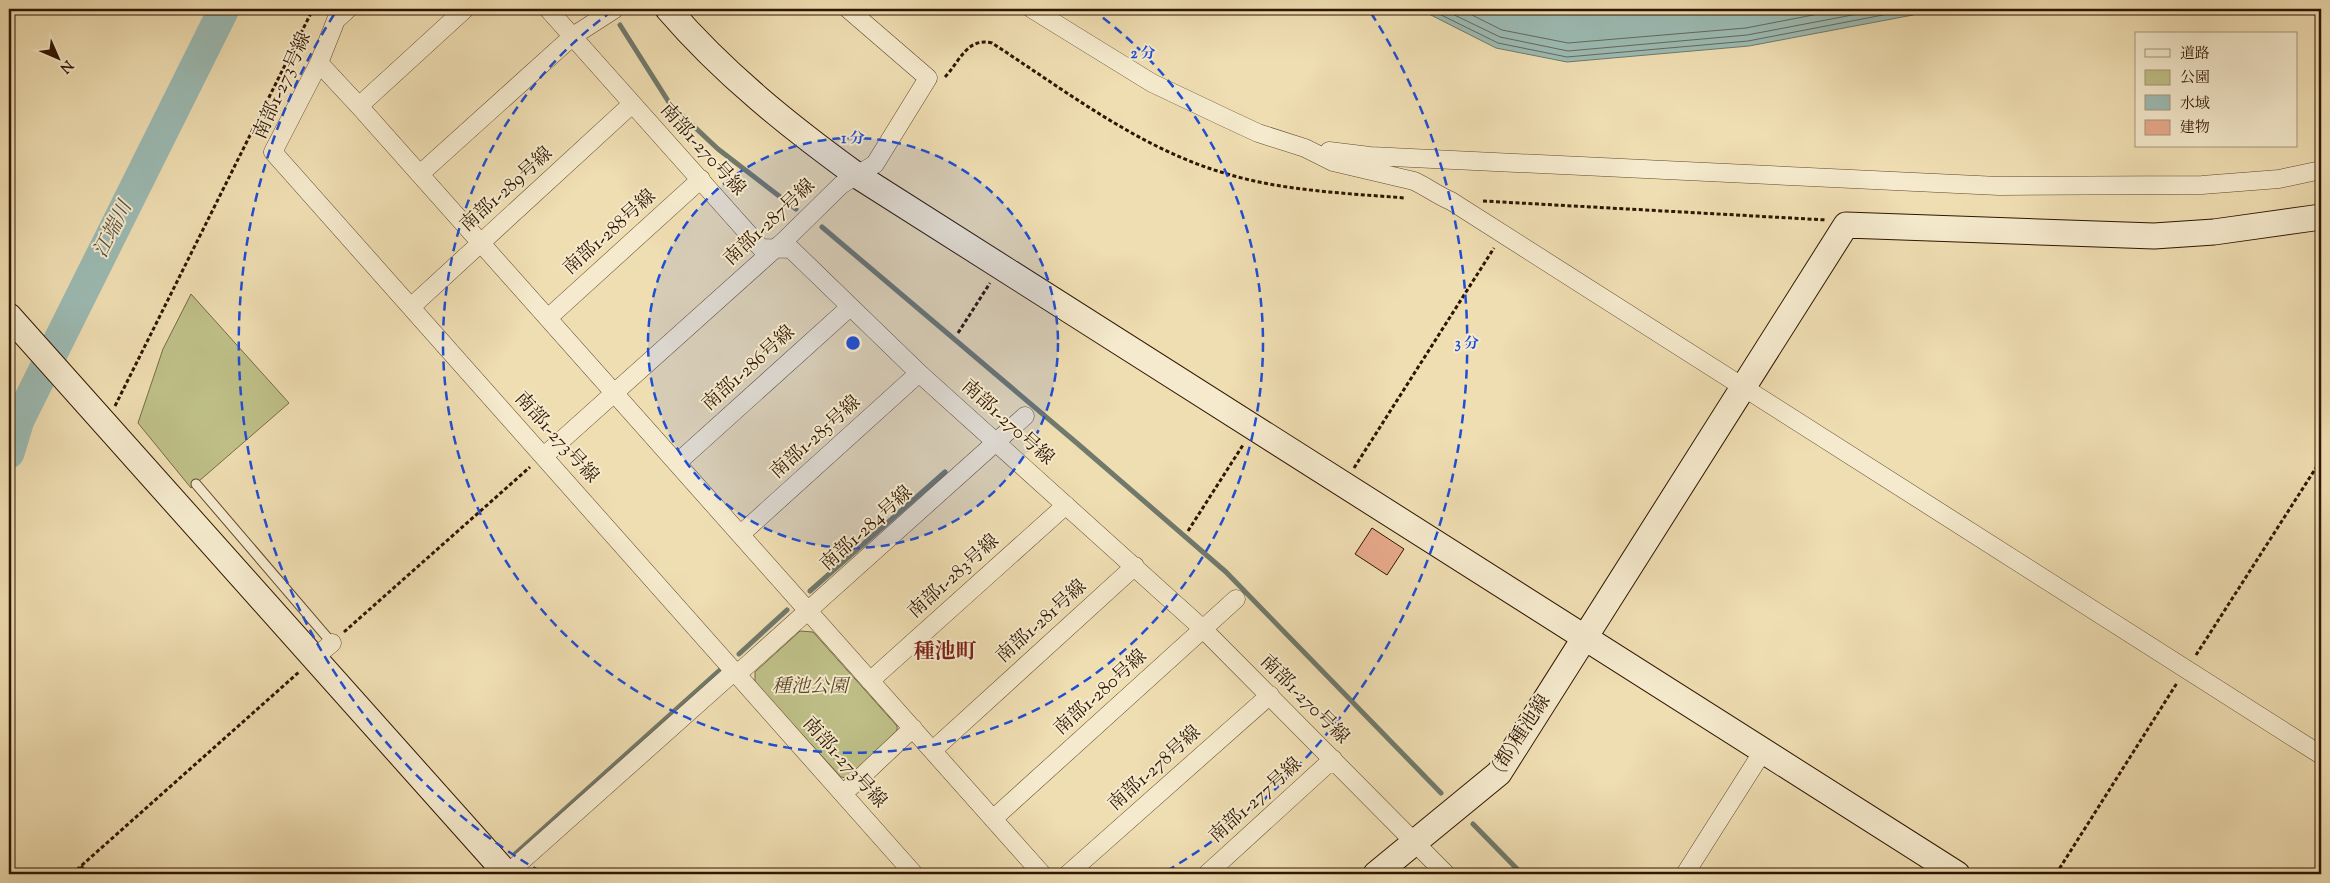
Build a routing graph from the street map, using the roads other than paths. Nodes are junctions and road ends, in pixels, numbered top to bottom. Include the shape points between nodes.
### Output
1 (348, 9) edge
2 (465, 9) edge
3 (548, 9) edge
4 (615, 9) edge
5 (668, 9) edge
6 (848, 9) edge
7 (1032, 9) edge
8 (573, 36) junction
9 (318, 63) junction
10 (632, 104) junction
11 (359, 106) junction
12 (1305, 148) junction
13 (2321, 170) edge
14 (420, 174) junction
15 (858, 176) junction
16 (701, 179) junction
17 (2321, 217) edge
18 (480, 243) junction
19 (775, 249) junction
20 (411, 307) junction
21 (850, 307) junction
22 (548, 318) junction
23 (12, 320) edge
24 (919, 373) junction
25 (1743, 388) junction
26 (613, 393) junction
27 (1025, 416) dead end
28 (997, 442) junction
29 (544, 456) junction
30 (677, 463) junction
31 (196, 484) dead end
32 (1066, 505) junction
33 (741, 534) junction
34 (1135, 566) junction
35 (1236, 599) dead end
36 (808, 610) junction
37 (1203, 629) junction
38 (1585, 639) junction
39 (323, 650) junction
40 (736, 673) junction
41 (870, 681) junction
42 (1270, 695) junction
43 (913, 728) junction
44 (933, 750) junction
45 (1764, 751) junction
46 (2321, 754) edge
47 (1333, 759) junction
48 (844, 794) junction
49 (994, 819) junction
50 (1416, 842) junction
51 (507, 874) edge
52 (914, 874) edge
53 (1042, 874) edge
54 (1068, 874) edge
55 (1207, 874) edge
56 (1376, 874) edge
57 (1446, 874) edge
58 (1685, 874) edge
59 (1956, 874) edge

1 - 9 street, 南部1-273号線 via 336,20
2 - 11 street
3 - 8 street, 南部1-270号線
4 - 8 street
5 - 15 street via 695,41 744,88
6 - 15 street, 南部1-287号線 via 928,78 874,164
7 - 12 street via 1152,83 1258,132
8 - 10 street, 南部1-270号線
8 - 14 street
9 - 11 street
9 - 20 street, 南部1-273号線 via 273,152
10 - 16 street, 南部1-270号線
10 - 18 street, 南部1-289号線
11 - 14 street
12 - 13 street via 1370,156 1999,186 2202,185 2279,180
12 - 25 street via 1332,162 1427,187
14 - 18 street
15 - 19 street, 南部1-287号線 via 841,185
15 - 38 street
16 - 19 street, 南部1-270号線 via 762,248
16 - 22 street, 南部1-288号線
17 - 25 street, (都)種池線 via 2214,232 2154,236 1846,225
18 - 20 street, 南部1-289号線
18 - 22 street
19 - 21 street, 南部1-270号線 via 791,248
19 - 26 street, 南部1-287号線
20 - 29 street, 南部1-273号線
21 - 24 street, 南部1-270号線
21 - 30 street, 南部1-286号線
22 - 26 street
23 - 39 street via 101,419
24 - 28 street, 南部1-270号線
24 - 33 street, 南部1-285号線
25 - 38 street, (都)種池線
25 - 46 street
26 - 29 street, 南部1-287号線
26 - 30 street
27 - 28 street, 南部1-284号線
28 - 32 street, 南部1-270号線
28 - 36 street, 南部1-284号線
29 - 40 street, 南部1-273号線
30 - 33 street
31 - 39 lane
32 - 34 street, 南部1-270号線
32 - 41 street, 南部1-283号線
33 - 36 street
34 - 37 street, 南部1-270号線
34 - 44 street, 南部1-281号線
35 - 37 street, 南部1-280号線
36 - 40 street, 南部1-284号線
36 - 41 street
37 - 42 street, 南部1-270号線
37 - 49 street, 南部1-280号線
38 - 45 street
38 - 50 street, (都)種池線 via 1499,773
39 - 51 street
40 - 48 street, 南部1-273号線
40 - 51 street, 南部1-284号線
41 - 43 street
42 - 47 street, 南部1-270号線
42 - 54 street, 南部1-278号線
43 - 44 street
43 - 48 street
44 - 49 street
45 - 58 street
45 - 59 street
47 - 50 street, 南部1-270号線
47 - 55 street, 南部1-277号線
48 - 52 street, 南部1-273号線
49 - 53 street
50 - 56 street, (都)種池線
50 - 57 street, 南部1-270号線

